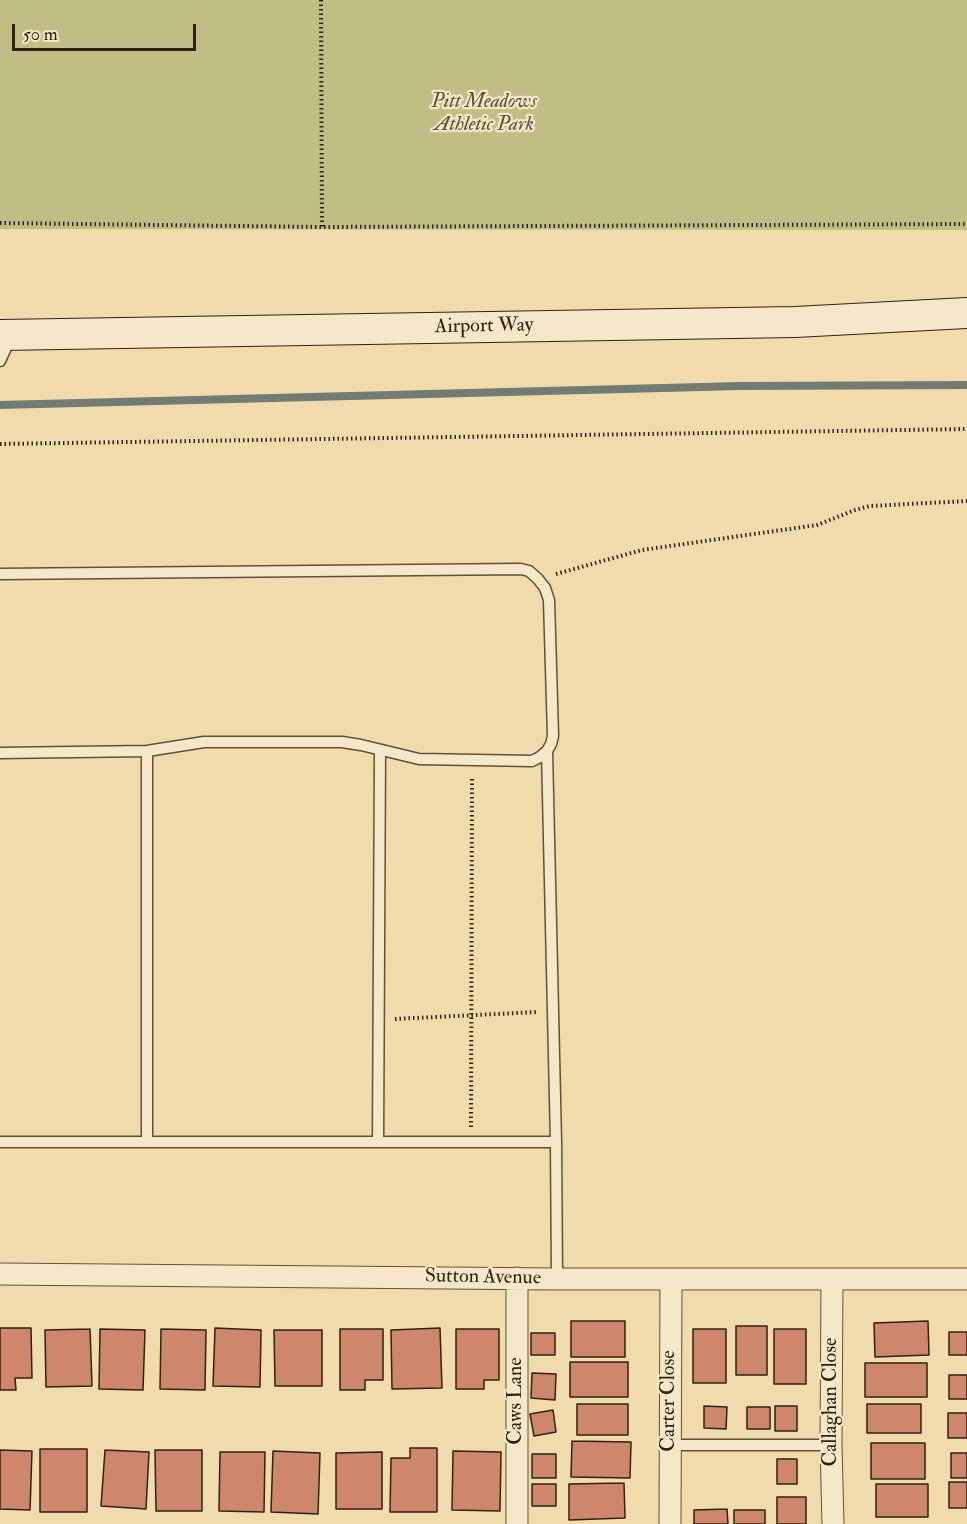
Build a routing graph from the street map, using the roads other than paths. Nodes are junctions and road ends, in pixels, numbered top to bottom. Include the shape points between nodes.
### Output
1 (967, 313) edge
2 (4, 344) edge
3 (0, 574) edge
4 (380, 750) junction
5 (147, 751) junction
6 (547, 751) junction
7 (0, 753) edge
8 (0, 1142) edge
9 (147, 1142) junction
10 (378, 1142) junction
11 (556, 1142) junction
12 (0, 1274) edge
13 (517, 1278) junction
14 (557, 1279) junction
15 (670, 1279) junction
16 (832, 1279) junction
17 (967, 1279) edge
18 (670, 1445) junction
19 (831, 1445) junction
20 (517, 1524) edge
21 (670, 1524) edge
22 (833, 1524) edge

1 - 2 main road, Airport Way via 783,322
3 - 6 lane via 529,571 545,588 549,600 553,736
4 - 5 lane via 342,742 204,742
4 - 6 lane via 419,759 472,760 532,760
4 - 10 lane
5 - 7 lane
5 - 9 lane
6 - 11 lane
8 - 9 lane
9 - 10 lane
10 - 11 lane
11 - 14 lane
12 - 13 street, Sutton Avenue
13 - 14 street, Sutton Avenue
13 - 20 street, Caws Lane
14 - 15 street, Sutton Avenue
15 - 16 street, Sutton Avenue
15 - 18 street, Carter Close
16 - 17 street, Sutton Avenue
16 - 19 street, Callaghan Close
18 - 19 lane
18 - 21 street, Carter Close
19 - 22 street, Callaghan Close

